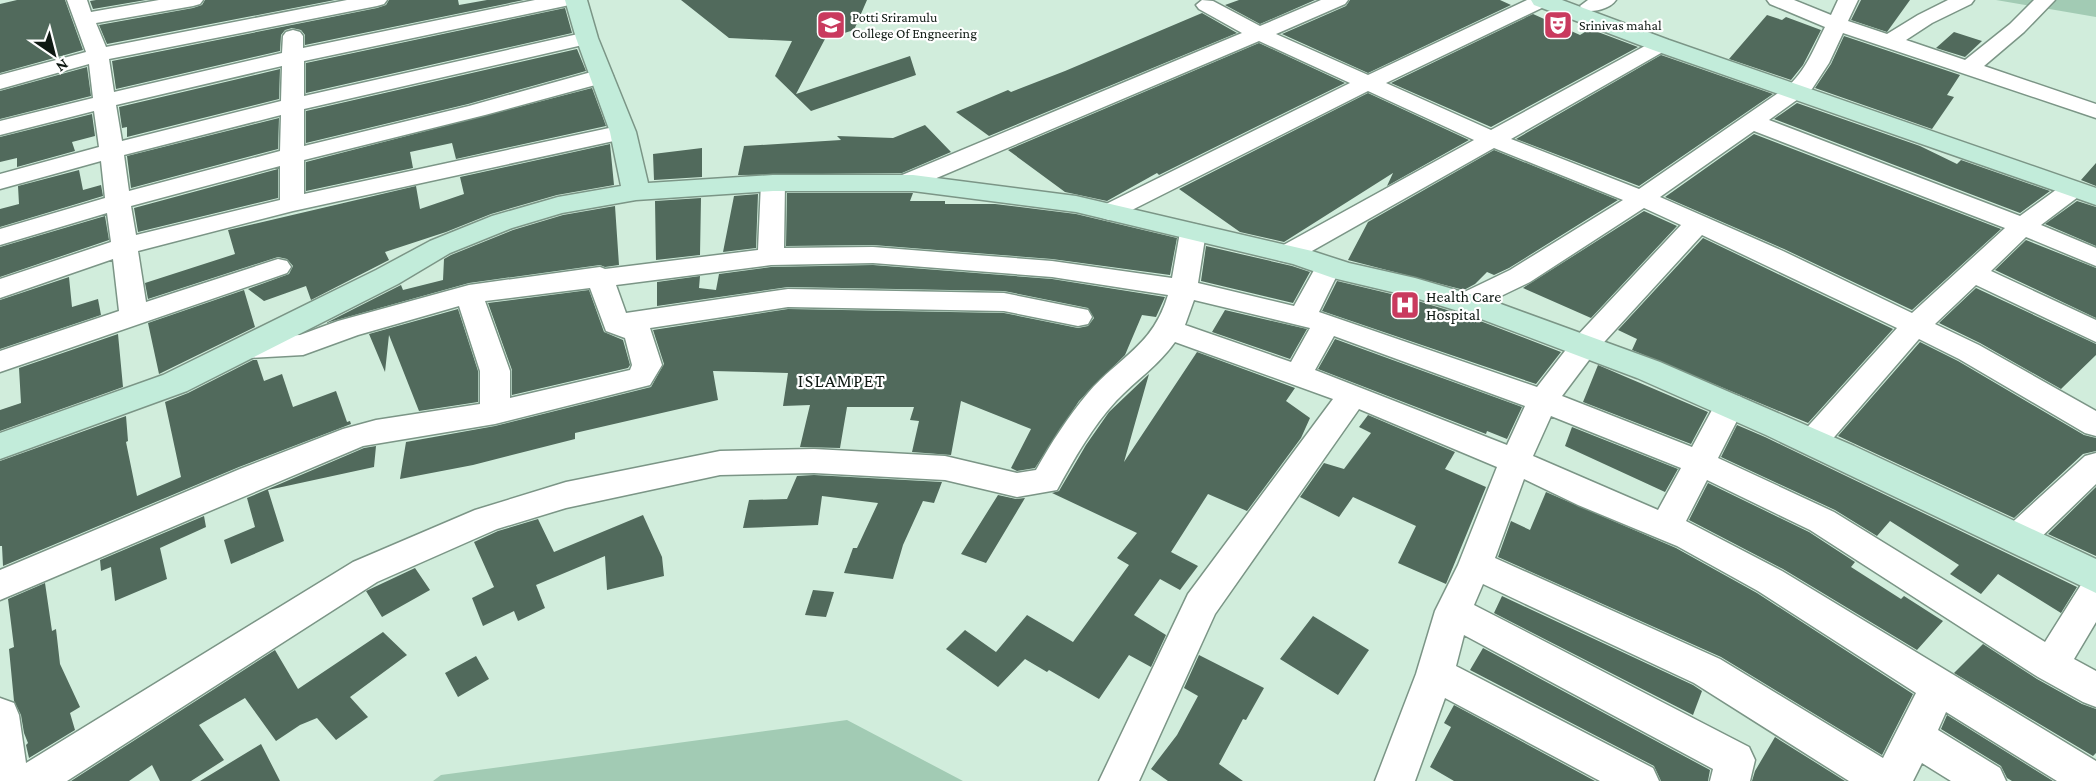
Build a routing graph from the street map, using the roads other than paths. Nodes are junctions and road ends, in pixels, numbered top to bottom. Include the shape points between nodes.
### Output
1 (193, 0) edge
2 (377, 0) edge
3 (565, 0) edge
4 (576, 0) edge
5 (1338, 0) edge
6 (1543, 0) edge
7 (1777, 0) edge
8 (1848, 0) edge
9 (1964, 0) edge
10 (2045, 0) edge
11 (1590, 2) edge
12 (1206, 5) dead end
13 (292, 8) edge
14 (81, 9) edge
15 (464, 10) edge
16 (1836, 24) junction
17 (1258, 33) junction
18 (587, 38) junction
19 (1889, 42) junction
20 (1662, 45) junction
21 (98, 55) junction
22 (294, 56) junction
23 (476, 62) junction
24 (1968, 69) junction
25 (602, 76) junction
26 (0, 82) edge
27 (1368, 82) junction
28 (1800, 88) junction
29 (104, 101) junction
30 (291, 106) junction
31 (2096, 111) edge
32 (1752, 122) junction
33 (0, 128) edge
34 (623, 132) junction
35 (1491, 139) junction
36 (111, 150) junction
37 (292, 156) junction
38 (0, 182) edge
39 (773, 183) junction
40 (904, 183) junction
41 (2088, 190) edge
42 (636, 192) junction
43 (1641, 198) junction
44 (117, 202) junction
45 (292, 204) junction
46 (1109, 212) junction
47 (1698, 223) junction
48 (2023, 226) junction
49 (1193, 232) junction
50 (0, 237) edge
51 (124, 247) junction
52 (1287, 254) junction
53 (771, 257) junction
54 (2096, 258) edge
55 (278, 267) dead end
56 (1328, 269) junction
57 (1973, 273) junction
58 (600, 276) junction
59 (1183, 288) junction
60 (0, 289) edge
61 (469, 294) junction
62 (1466, 302) junction
63 (134, 316) junction
64 (1078, 317) dead end
65 (1315, 320) junction
66 (616, 324) junction
67 (1915, 326) junction
68 (1168, 329) junction
69 (2096, 332) edge
70 (1585, 345) junction
71 (247, 348) junction
72 (0, 362) edge
73 (1298, 375) junction
74 (1353, 395) junction
75 (1542, 401) junction
76 (1730, 405) junction
77 (495, 413) junction
78 (2096, 424) edge
79 (1812, 442) junction
80 (0, 446) edge
81 (1515, 461) junction
82 (1698, 462) junction
83 (2096, 465) edge
84 (1666, 527) junction
85 (2017, 539) junction
86 (1475, 565) junction
87 (2096, 577) edge
88 (0, 585) edge
89 (2096, 590) edge
90 (1453, 611) junction
91 (2050, 665) junction
92 (1435, 674) junction
93 (1939, 687) junction
94 (2096, 690) edge
95 (0, 715) edge
96 (1915, 737) junction
97 (8, 781) edge
98 (32, 781) edge
99 (1119, 781) edge
100 (1395, 781) edge
101 (1639, 781) edge
102 (1730, 781) edge
103 (1885, 781) edge
104 (1892, 781) edge
105 (1986, 781) edge
106 (2093, 781) edge

1 - 14 street
2 - 13 street
3 - 15 street
4 - 18 street
5 - 17 street
6 - 20 street
6 - 27 street
7 - 16 street
8 - 16 street
9 - 19 street
10 - 24 street
11 - 28 street
12 - 17 street
13 - 21 street
13 - 22 street
14 - 21 street
15 - 22 street
15 - 23 street
16 - 19 street
16 - 28 street
17 - 27 street
17 - 40 street
18 - 23 street
18 - 25 street
19 - 24 street
20 - 28 street
20 - 35 street
21 - 26 street
21 - 29 street
22 - 29 street
22 - 30 street
23 - 30 street
24 - 31 street
25 - 34 street
25 - 37 street via 523,100
27 - 35 street
27 - 46 street
28 - 32 street
28 - 41 street
29 - 33 street
29 - 36 street
30 - 36 street
30 - 37 street
32 - 43 street
32 - 48 street
34 - 42 street
34 - 45 street
35 - 43 street
35 - 52 street
36 - 38 street
36 - 44 street
37 - 44 street
37 - 45 street
39 - 40 street
39 - 42 street
39 - 53 street
40 - 46 street via 1008,194
41 - 48 street
42 - 71 street via 558,205 502,222 440,247
43 - 47 street
43 - 62 street via 1520,276
44 - 50 street
44 - 51 street
45 - 51 street
46 - 49 street
47 - 67 street
47 - 70 street
48 - 54 street
48 - 57 street
49 - 52 street
49 - 59 street
51 - 60 street
51 - 63 street
52 - 56 street
53 - 58 street
53 - 59 street via 885,256 1052,269
55 - 63 street
56 - 62 street
56 - 65 street
57 - 67 street
57 - 69 street
58 - 61 street
58 - 66 street
59 - 65 street
59 - 68 street
61 - 71 street via 348,328 303,345
61 - 77 street via 495,370
62 - 70 street
63 - 72 street
64 - 66 street via 1004,302 788,298
65 - 73 street
65 - 75 street
66 - 77 street via 638,332 647,365 640,378
67 - 78 street
67 - 79 street
68 - 73 street
68 - 98 street via 1158,344 1105,395 1046,481 1017,485 945,468 838,462 720,464 566,495 487,519 365,572
70 - 75 street
70 - 76 street
71 - 80 street via 175,383
73 - 74 street
74 - 81 street
74 - 99 street via 1200,604
75 - 81 street
75 - 82 street
76 - 79 street
76 - 82 street
77 - 88 street via 354,437
79 - 85 street
81 - 84 street
81 - 86 street
82 - 84 street
82 - 91 street via 1822,521
83 - 85 street
84 - 93 street via 1770,581
85 - 87 street
86 - 90 street
86 - 103 street via 1707,671
89 - 91 street
90 - 92 street
90 - 102 street via 1735,760
91 - 94 street
92 - 100 street
92 - 101 street
93 - 96 street
93 - 106 street
95 - 97 street
96 - 104 street
96 - 105 street

